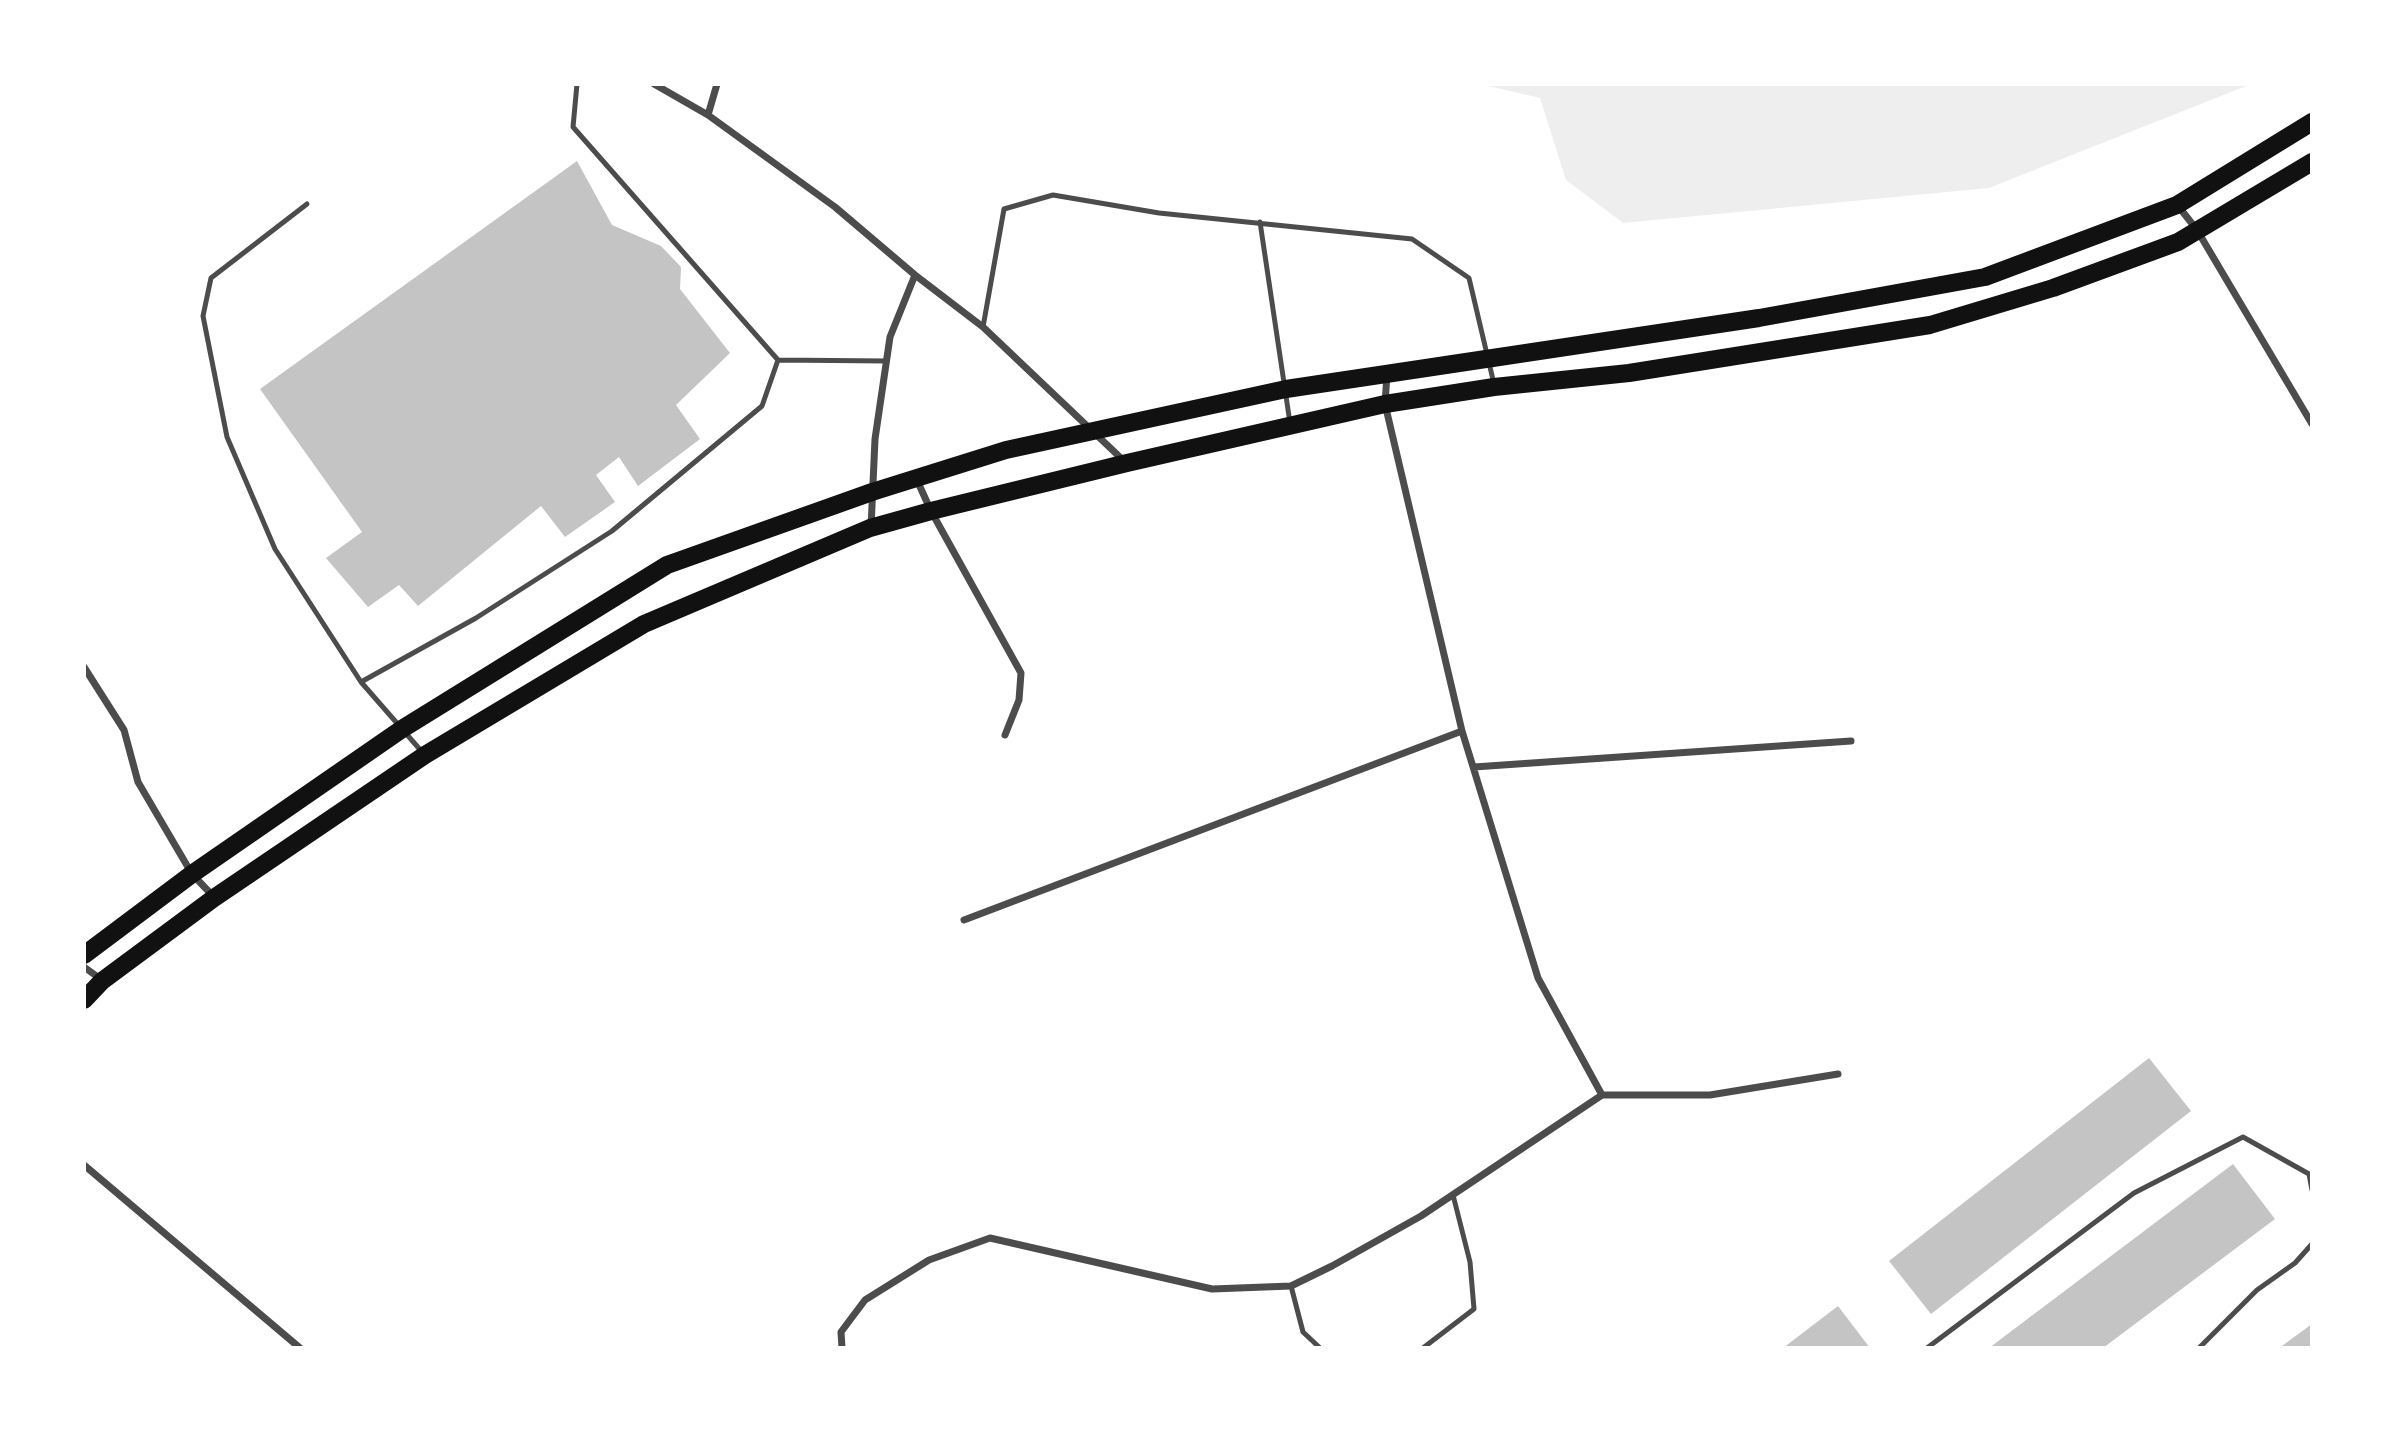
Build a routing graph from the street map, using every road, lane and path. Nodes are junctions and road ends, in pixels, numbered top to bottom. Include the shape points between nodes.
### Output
1 (577, 84) edge
2 (654, 84) edge
3 (717, 84) edge
4 (708, 115) junction
5 (2312, 122) edge
6 (2312, 162) edge
7 (307, 204) dead end
8 (2177, 205) junction
9 (1260, 222) junction
10 (2197, 230) junction
11 (915, 275) junction
12 (983, 327) junction
13 (1488, 358) junction
14 (779, 360) junction
15 (886, 361) junction
16 (1387, 374) junction
17 (1494, 387) junction
18 (1286, 389) junction
19 (1385, 404) junction
20 (2312, 424) edge
21 (1290, 425) junction
22 (1091, 431) junction
23 (1127, 463) junction
24 (916, 478) junction
25 (872, 492) junction
26 (931, 511) junction
27 (870, 528) junction
28 (84, 667) edge
29 (361, 682) junction
30 (402, 729) junction
31 (1462, 732) junction
32 (1005, 735) dead end
33 (1851, 741) dead end
34 (425, 755) junction
35 (1474, 767) junction
36 (192, 874) junction
37 (214, 898) junction
38 (964, 920) dead end
39 (84, 955) edge
40 (84, 967) edge
41 (102, 981) junction
42 (84, 1000) edge
43 (1838, 1074) dead end
44 (1602, 1095) junction
45 (84, 1165) edge
46 (2312, 1190) edge
47 (1453, 1195) junction
48 (2312, 1244) edge
49 (1291, 1286) junction
50 (300, 1348) edge
51 (842, 1348) edge
52 (1320, 1348) edge
53 (1423, 1348) edge
54 (1927, 1348) edge
55 (2199, 1348) edge

1 - 14 lane via 573,127
2 - 4 street
3 - 4 street
4 - 11 street via 835,207
5 - 8 main road
6 - 10 main road
7 - 29 lane via 211,278 203,316 227,437 275,549
8 - 10 street
8 - 13 main road via 1986,277 1759,318
9 - 12 lane via 1159,213 1053,195 1004,209
9 - 13 lane via 1412,239 1469,278
9 - 18 lane
10 - 17 main road via 2178,242 2053,288 1930,325 1629,373
10 - 20 street
11 - 12 street
11 - 15 street via 890,337
12 - 22 street
13 - 16 main road
13 - 17 lane
14 - 15 lane
14 - 29 lane via 762,406 612,531 476,618
15 - 25 street
16 - 18 main road
16 - 19 street
17 - 19 main road
18 - 21 lane
18 - 22 main road
19 - 21 main road
19 - 31 street
21 - 23 main road
22 - 23 street
22 - 24 main road via 1006,450
23 - 26 main road
24 - 25 main road
24 - 26 street
25 - 27 street
25 - 30 main road via 667,565
26 - 27 main road
26 - 32 street via 1021,673 1019,700
27 - 34 main road via 644,624
28 - 36 street via 124,730 138,782
29 - 30 lane
30 - 34 lane
30 - 36 main road
31 - 35 street
31 - 38 street
33 - 35 street
34 - 37 main road
35 - 44 street via 1538,978
36 - 37 street
36 - 39 main road
37 - 41 main road
40 - 41 street
41 - 42 main road
43 - 44 street via 1710,1095
44 - 47 street
45 - 50 street
46 - 54 lane via 2309,1174 2243,1137 2134,1193
47 - 49 street
47 - 53 lane via 1470,1262 1474,1309
48 - 55 lane
49 - 51 street via 1212,1289 990,1238 929,1260 865,1300 841,1332
49 - 52 lane via 1303,1332

